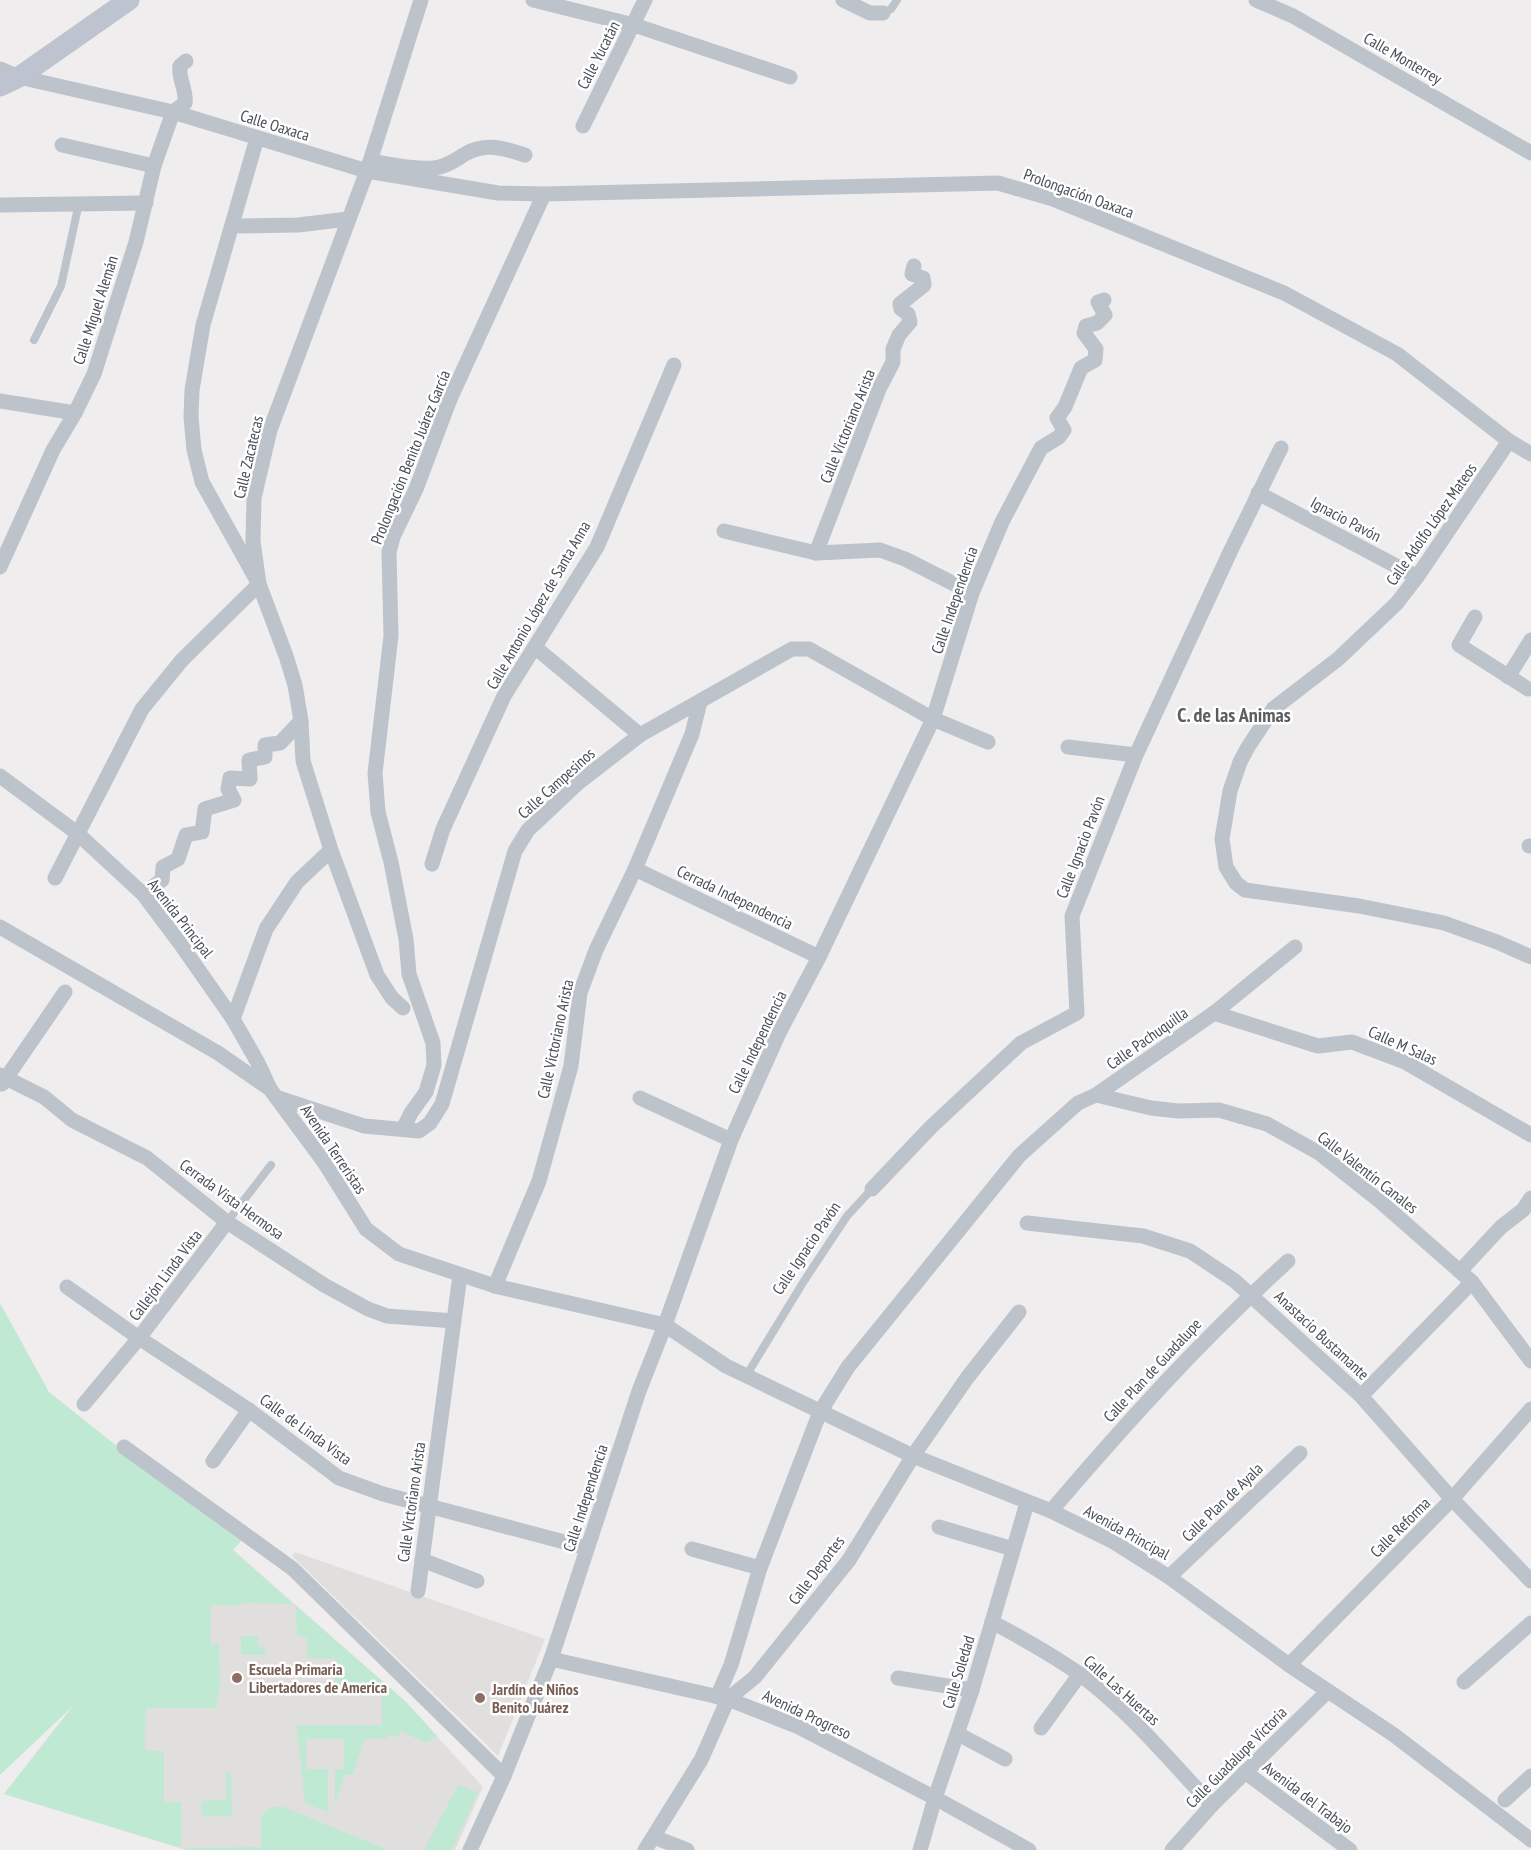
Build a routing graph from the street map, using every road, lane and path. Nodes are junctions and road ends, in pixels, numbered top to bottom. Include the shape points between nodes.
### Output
1 (129, 0) edge
2 (421, 0) edge
3 (533, 0) edge
4 (645, 0) edge
5 (843, 0) edge
6 (897, 0) edge
7 (1256, 0) edge
8 (883, 13) joint
9 (634, 25) junction
10 (186, 61) dead end
11 (6, 77) edge
12 (790, 77) dead end
13 (173, 112) junction
14 (582, 126) dead end
15 (257, 138) junction
16 (62, 145) dead end
17 (1531, 153) edge
18 (525, 155) dead end
19 (154, 166) junction
20 (368, 166) junction
21 (544, 194) junction
22 (79, 203) junction
23 (146, 203) junction
24 (0, 206) edge
25 (348, 219) junction
26 (232, 226) junction
27 (914, 266) dead end
28 (1104, 300) dead end
29 (33, 340) dead end
30 (674, 365) dead end
31 (0, 401) edge
32 (75, 413) junction
33 (1509, 441) junction
34 (1281, 448) dead end
35 (1531, 454) edge
36 (1258, 493) junction
37 (724, 531) dead end
38 (816, 553) junction
39 (0, 567) edge
40 (1417, 578) junction
41 (259, 584) junction
42 (972, 593) junction
43 (1475, 617) dead end
44 (1531, 640) edge
45 (536, 648) junction
46 (1508, 677) junction
47 (1528, 689) dead end
48 (700, 702) junction
49 (933, 719) junction
50 (301, 721) junction
51 (640, 735) junction
52 (988, 742) dead end
53 (1068, 747) dead end
54 (1136, 755) junction
55 (0, 776) edge
56 (77, 833) junction
57 (331, 850) junction
58 (432, 864) dead end
59 (635, 868) junction
60 (55, 878) dead end
61 (142, 894) junction
62 (0, 927) edge
63 (1295, 946) dead end
64 (819, 957) junction
65 (1531, 957) edge
66 (65, 992) dead end
67 (403, 1008) dead end
68 (1214, 1013) junction
69 (233, 1019) junction
70 (2, 1079) edge
71 (273, 1093) junction
72 (1096, 1095) junction
73 (640, 1098) dead end
74 (403, 1129) junction
75 (1531, 1135) edge
76 (731, 1140) junction
77 (271, 1165) dead end
78 (872, 1189) joint
79 (1531, 1198) edge
80 (227, 1222) junction
81 (1027, 1223) dead end
82 (1288, 1261) dead end
83 (1460, 1271) junction
84 (460, 1275) junction
85 (1472, 1282) junction
86 (495, 1286) junction
87 (67, 1287) dead end
88 (1251, 1294) junction
89 (1019, 1312) dead end
90 (454, 1321) junction
91 (665, 1325) junction
92 (139, 1338) junction
93 (1531, 1361) edge
94 (746, 1376) junction
95 (1361, 1396) junction
96 (84, 1404) dead end
97 (1531, 1409) edge
98 (249, 1410) junction
99 (820, 1412) junction
100 (124, 1447) dead end
101 (1300, 1453) dead end
102 (913, 1456) junction
103 (213, 1461) dead end
104 (1452, 1499) junction
105 (1027, 1503) junction
106 (429, 1506) junction
107 (1051, 1512) junction
108 (939, 1527) dead end
109 (587, 1548) junction
110 (692, 1549) dead end
111 (1013, 1549) junction
112 (422, 1560) junction
113 (760, 1568) junction
114 (1169, 1577) junction
115 (477, 1581) dead end
116 (1531, 1581) edge
117 (418, 1591) dead end
118 (992, 1622) junction
119 (1531, 1623) edge
120 (551, 1659) junction
121 (1289, 1665) junction
122 (1080, 1674) junction
123 (898, 1678) dead end
124 (1464, 1682) dead end
125 (972, 1690) junction
126 (1328, 1691) junction
127 (723, 1698) junction
128 (1041, 1728) dead end
129 (958, 1734) junction
130 (1005, 1759) dead end
131 (1245, 1772) junction
132 (504, 1776) junction
133 (1531, 1776) edge
134 (935, 1798) junction
135 (1505, 1800) dead end
136 (1212, 1805) junction
137 (1531, 1839) edge
138 (650, 1844) edge
139 (470, 1850) edge
140 (687, 1850) edge
141 (920, 1850) edge
142 (1029, 1850) edge
143 (1172, 1850) edge
144 (1350, 1850) edge

1 - 11 main road
2 - 20 street, Calle Zacatecas
3 - 9 street
4 - 9 street, Calle Yucatán
5 - 8 street via 870,13
6 - 8 lane
7 - 17 street, Calle Monterrey via 1293,16
9 - 12 street
9 - 14 street, Calle Yucatán
10 - 13 street, Calle Miguel Alemán via 179,73 185,103
11 - 13 street, Calle Oaxaca
13 - 15 street, Calle Oaxaca
13 - 19 street, Calle Miguel Alemán
15 - 20 street, Calle Oaxaca
15 - 26 street
16 - 19 street
18 - 20 street via 484,147 434,168
19 - 23 street, Calle Miguel Alemán
20 - 21 street, Calle Oaxaca via 498,193
20 - 25 street, Calle Zacatecas
21 - 33 street, Prolongación Oaxaca via 998,183 1053,199 1284,292 1397,354
21 - 74 street, Prolongación Benito Juárez García via 450,399 389,552 391,636 375,772 378,812 406,939 409,974 433,1043 434,1065 426,1092
22 - 23 street
22 - 24 street
22 - 29 lane via 62,286
23 - 32 street, Calle Miguel Alemán via 94,375
25 - 26 street
25 - 41 street, Calle Zacatecas via 270,430 254,498 253,541
26 - 41 street via 203,325 191,417 202,482
27 - 38 street, Calle Victoriano Arista via 912,274 923,278 924,285 900,304 910,322 893,349 893,362
28 - 42 street, Calle Independencia via 1098,302 1105,315 1086,326 1084,333 1096,349 1095,360 1081,368 1058,418 1064,430 1041,448 1002,522
30 - 45 street, Calle Antonio López de Santa Anna via 597,547
31 - 32 street
32 - 39 street, Calle Miguel Alemán via 53,450
33 - 35 street
33 - 40 street, Calle Adolfo López Mateos
34 - 36 street, Calle Ignacio Pavón
36 - 40 street, Ignacio Pavón
36 - 54 street, Calle Ignacio Pavón
37 - 38 street
38 - 42 street via 880,550
40 - 65 street, Calle Adolfo López Mateos via 1397,603 1338,659 1273,709 1258,729 1230,791 1222,839 1226,867 1245,890 1444,923
41 - 50 street via 295,685
41 - 56 street via 182,660 142,709
42 - 49 street, Calle Independencia
43 - 46 street via 1459,645
44 - 46 street
45 - 51 street
45 - 58 street, Calle Antonio López de Santa Anna via 504,696 443,830
46 - 47 street
48 - 49 street, Calle Campesinos via 792,649 809,649
48 - 51 street, Calle Campesinos
48 - 59 street, Calle Victoriano Arista via 693,734
49 - 52 street, Calle Campesinos
49 - 64 street, Calle Independencia
50 - 57 street via 303,761
50 - 61 street via 280,743 265,745 266,757 249,760 250,779 230,778 228,789 234,800 205,809 202,832 186,835 178,859 164,867 162,880
51 - 74 street, Calle Campesinos via 570,790 528,830 515,851 442,1104 419,1131
53 - 54 street
54 - 78 street, Calle Ignacio Pavón via 1072,916 1077,1013 1021,1043
55 - 56 street, Avenida Principal
56 - 60 street
56 - 61 street, Avenida Principal
57 - 67 street via 377,975
57 - 69 street via 297,882 266,929
59 - 64 street, Cerrada Independencia
59 - 86 street, Calle Victoriano Arista via 580,993 571,1066 538,1181
61 - 69 street, Avenida Principal
62 - 71 street, Avenida Terreristas via 218,1053
63 - 68 street, Calle Pachuquilla
64 - 76 street, Calle Independencia via 778,1033
66 - 70 street
68 - 72 street, Calle Pachuquilla
68 - 75 street, Calle M Salas via 1318,1046 1352,1042 1405,1062
69 - 71 street, Avenida Principal
70 - 80 street, Cerrada Vista Hermosa via 44,1097 72,1120 147,1158
71 - 74 street, Calle Campesinos via 364,1126
71 - 84 street, Avenida Terreristas via 324,1162 366,1229 399,1254
72 - 83 street, Calle Valentín Canales via 1151,1108 1219,1110 1267,1124 1319,1153
72 - 99 street, Calle Pachuquilla via 1078,1103 1019,1156 848,1367
73 - 76 street
76 - 91 street, Calle Independencia
77 - 80 lane, Callejón Linda Vista
78 - 94 lane, Calle Ignacio Pavón via 847,1216
79 - 83 street
80 - 90 street, Cerrada Vista Hermosa via 368,1309 387,1316
80 - 92 street, Callejón Linda Vista
81 - 88 street, Anastacio Bustamante via 1143,1236 1190,1251
82 - 88 street, Calle Plan de Guadalupe
83 - 85 street, Calle Valentín Canales
84 - 86 street, Avenida Terreristas
84 - 90 street, Calle Victoriano Arista
85 - 93 street, Calle Valentín Canales
85 - 95 street
86 - 91 street, Avenida Terreristas
87 - 92 street, Calle de Linda Vista
88 - 95 street, Anastacio Bustamante
88 - 107 street, Calle Plan de Guadalupe via 1151,1395
89 - 102 street, Calle Deportes
90 - 106 street, Calle Victoriano Arista
91 - 94 street, Avenida Principal
91 - 109 street, Calle Independencia via 639,1390
92 - 96 street, Callejón Linda Vista
92 - 98 street, Calle de Linda Vista
94 - 99 street, Avenida Principal
95 - 104 street, Anastacio Bustamante
97 - 104 street, Calle Reforma
98 - 103 street
98 - 106 street, Calle de Linda Vista via 339,1478
99 - 102 street, Avenida Principal
99 - 113 street
100 - 132 street via 293,1569
101 - 114 street, Calle Plan de Ayala
102 - 105 street, Avenida Principal
102 - 127 street, Calle Deportes via 849,1560 755,1677
104 - 116 street, Anastacio Bustamante
104 - 121 street, Calle Reforma
105 - 107 street, Avenida Principal
105 - 111 street, Calle Soledad
106 - 109 street, Calle de Linda Vista
106 - 112 street, Calle Victoriano Arista
107 - 114 street, Avenida Principal via 1112,1541
108 - 111 street
109 - 120 street, Calle Independencia
110 - 113 street
111 - 118 street, Calle Soledad
112 - 115 street
112 - 117 street, Calle Victoriano Arista
113 - 127 street
114 - 121 street, Avenida Principal
118 - 122 street, Calle Las Huertas
118 - 125 street, Calle Soledad
119 - 124 street
120 - 127 street, Avenida Progreso
120 - 132 street, Calle Independencia
121 - 126 street, Avenida Principal
122 - 128 street
122 - 136 street, Calle Las Huertas via 1126,1714
123 - 125 street
125 - 129 street, Calle Soledad
126 - 131 street, Calle Guadalupe Victoria
126 - 137 street, Avenida Principal via 1394,1735
127 - 134 street, Avenida Progreso via 799,1727
127 - 138 street, Calle Deportes via 701,1760
129 - 130 street
129 - 134 street, Calle Soledad
131 - 136 street, Calle Guadalupe Victoria
131 - 144 street, Avenida del Trabajo
132 - 139 street, Calle Independencia
133 - 135 street
134 - 141 street, Calle Soledad
134 - 142 street, Avenida Progreso
136 - 143 street, Calle Guadalupe Victoria
138 - 140 street

